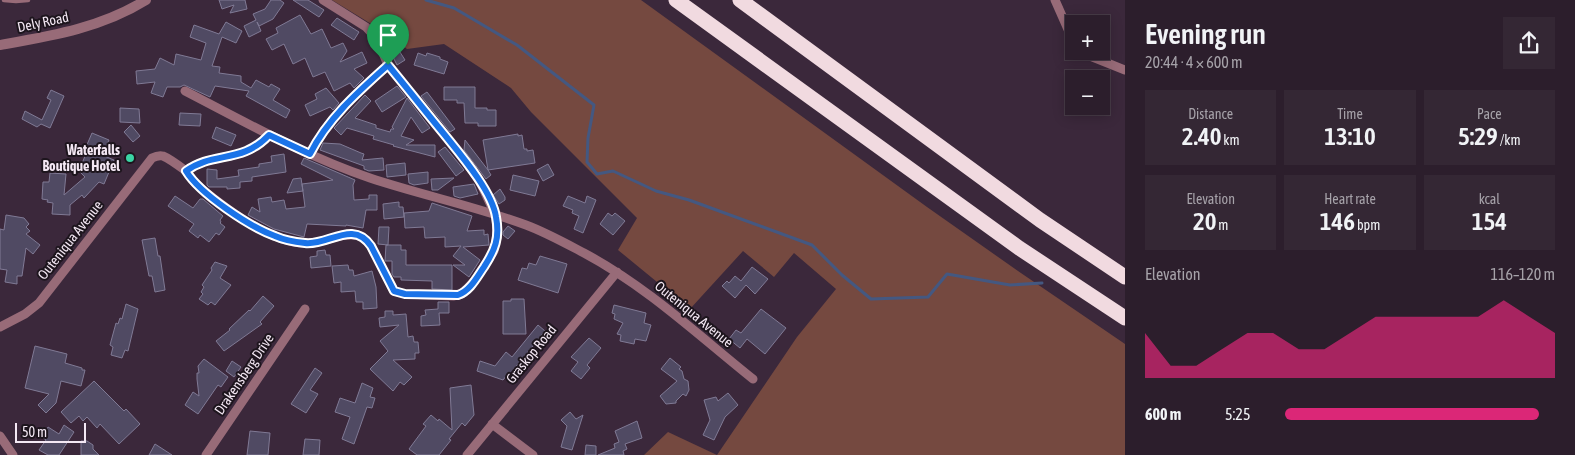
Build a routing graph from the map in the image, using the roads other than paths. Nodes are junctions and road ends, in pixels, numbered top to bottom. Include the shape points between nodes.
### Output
1 (4, 0) edge
2 (28, 0) edge
3 (146, 0) edge
4 (323, 0) edge
5 (676, 0) edge
6 (740, 0) edge
7 (1055, 0) edge
8 (1065, 23) edge
9 (0, 45) edge
10 (1100, 60) edge
11 (388, 65) junction
12 (1125, 70) edge
13 (185, 91) dead end
14 (269, 135) junction
15 (310, 154) junction
16 (186, 171) junction
17 (496, 216) junction
18 (617, 272) junction
19 (1125, 277) edge
20 (305, 309) dead end
21 (1125, 318) edge
22 (0, 327) edge
23 (753, 380) dead end
24 (492, 424) junction
25 (0, 436) edge
26 (13, 455) edge
27 (206, 455) edge
28 (467, 455) edge
29 (533, 455) edge

1 - 2 lane
3 - 9 street, Dely Road via 97,24
4 - 11 street via 372,32
5 - 21 highway via 1019,248
6 - 19 highway via 1040,220
7 - 8 street
10 - 12 street
11 - 15 street via 327,125
11 - 17 street via 463,158 480,182
13 - 14 street, Outeniqua Avenue
14 - 15 street, Outeniqua Avenue
14 - 16 street via 255,148 200,162
15 - 17 street, Outeniqua Avenue via 370,178
16 - 17 street via 220,203 258,229 277,237 306,243 344,234 362,236 371,246 394,291 405,294 462,294 475,280 495,247
16 - 22 street, Outeniqua Avenue via 164,156 152,158 39,303
17 - 18 street, Outeniqua Avenue via 526,225
18 - 23 street, Outeniqua Avenue
18 - 24 street, Graskop Road
20 - 27 street, Drakensberg Drive
24 - 28 street, Graskop Road
24 - 29 street
25 - 26 street

